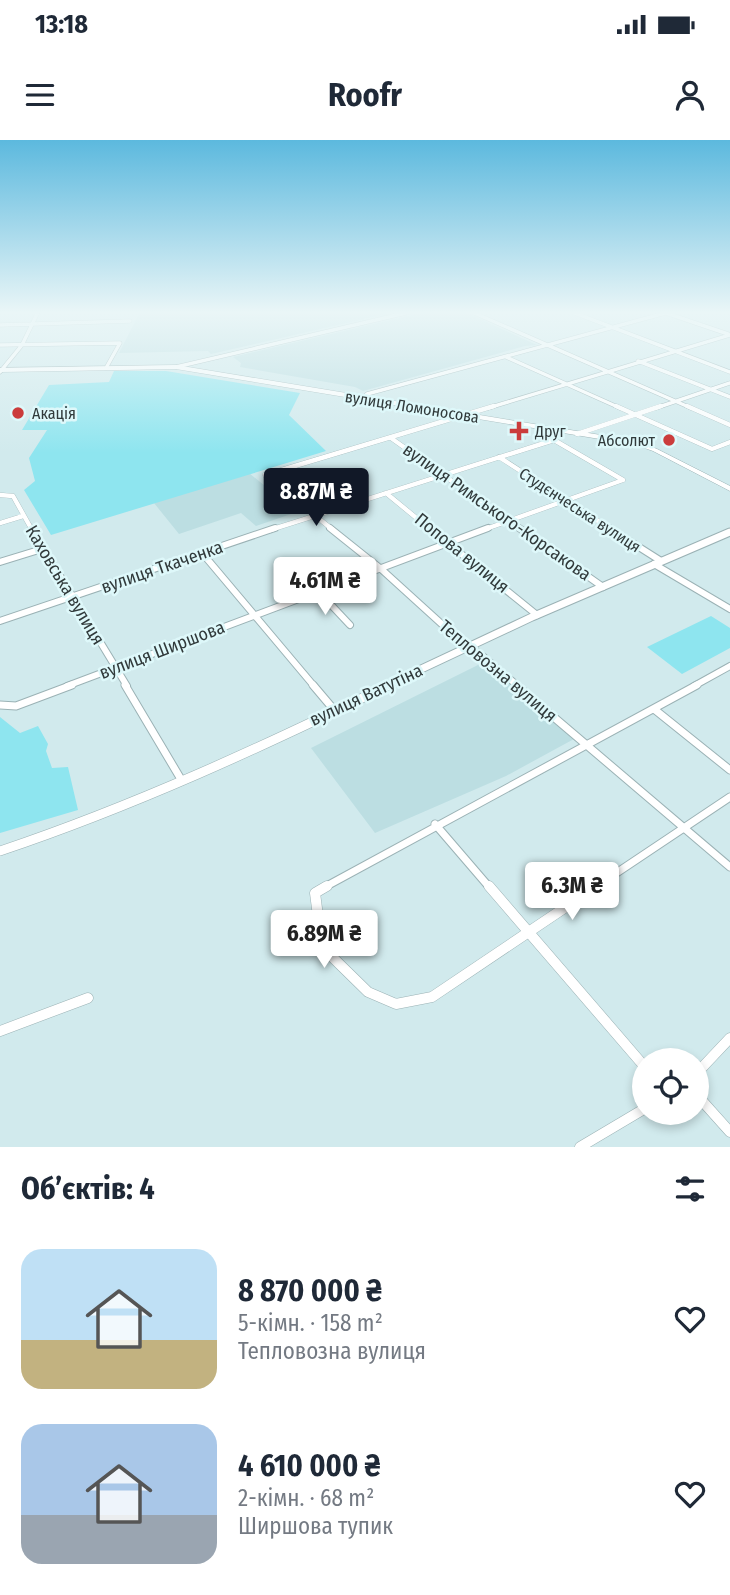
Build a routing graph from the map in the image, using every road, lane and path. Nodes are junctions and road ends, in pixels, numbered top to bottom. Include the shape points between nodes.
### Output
1 (111, 359) edge
2 (210, 359) edge
3 (499, 359) edge
4 (510, 359) edge
5 (576, 359) edge
6 (645, 359) edge
7 (695, 359) edge
8 (638, 361) junction
9 (176, 367) junction
10 (106, 368) junction
11 (0, 371) edge
12 (604, 371) junction
13 (730, 372) edge
14 (730, 383) edge
15 (566, 384) junction
16 (712, 390) junction
17 (730, 397) edge
18 (362, 399) junction
19 (677, 402) junction
20 (632, 414) junction
21 (464, 416) junction
22 (730, 425) edge
23 (561, 431) junction
24 (577, 434) junction
25 (391, 438) junction
26 (554, 440) junction
27 (730, 442) edge
28 (499, 457) junction
29 (444, 474) junction
30 (729, 488) edge
31 (386, 492) junction
32 (0, 495) edge
33 (564, 501) junction
34 (23, 516) junction
35 (313, 516) junction
36 (509, 521) junction
37 (0, 523) edge
38 (730, 532) edge
39 (448, 542) junction
40 (42, 549) junction
41 (203, 554) junction
42 (0, 562) edge
43 (658, 563) junction
44 (380, 568) junction
45 (603, 587) junction
46 (318, 592) junction
47 (71, 598) junction
48 (730, 609) edge
49 (256, 614) junction
50 (537, 615) junction
51 (0, 621) edge
52 (351, 625) dead end
53 (467, 647) junction
54 (115, 667) junction
55 (728, 670) edge
56 (0, 705) edge
57 (654, 709) junction
58 (335, 711) junction
59 (588, 746) junction
60 (730, 770) edge
61 (182, 781) junction
62 (730, 797) edge
63 (435, 824) junction
64 (685, 830) junction
65 (0, 851) edge
66 (730, 867) edge
67 (528, 933) junction
68 (88, 998) dead end
69 (0, 1031) edge
70 (730, 1038) edge
71 (632, 1052) edge
72 (709, 1060) edge
73 (709, 1109) edge
74 (632, 1116) edge
75 (730, 1132) edge
76 (580, 1147) edge

1 - 10 street
2 - 9 street
3 - 18 street
4 - 15 street
5 - 12 street
6 - 8 street
7 - 13 street
8 - 12 street
8 - 16 street
9 - 10 main road, вулиця Ломоносова
9 - 18 main road, вулиця Ломоносова
10 - 11 main road, вулиця Ломоносова
12 - 15 street
12 - 19 street
14 - 16 street
15 - 20 street
15 - 21 street
16 - 17 street
16 - 19 street
18 - 21 main road, вулиця Ломоносова
19 - 20 street
19 - 22 street
20 - 24 street
20 - 27 street via 712,449
21 - 23 main road, вулиця Ломоносова
21 - 25 street
23 - 24 main road, вулиця Ломоносова
23 - 26 street
24 - 30 main road, вулиця Ломоносова via 647,446
25 - 29 street, вулиця Римського-Корсакова
25 - 35 street, Тепловозна вулиця via 265,475
26 - 28 street, вулиця Ткаченка
26 - 33 street, вулиця Ширшова via 623,480
28 - 29 street, вулиця Ткаченка
28 - 33 street, Студєнчеська вулиця
29 - 31 street, вулиця Ткаченка
29 - 36 street, вулиця Римського-Корсакова
31 - 35 street, вулиця Ткаченка
31 - 39 street, Попова вулиця
32 - 34 street, Каховська вулиця via 13,496
33 - 36 street, вулиця Ширшова
33 - 43 street, Студєнчеська вулиця
34 - 37 street
34 - 40 street, Каховська вулиця
35 - 41 street, вулиця Ткаченка
35 - 44 street, Тепловозна вулиця
36 - 39 street, вулиця Ширшова
36 - 45 street, вулиця Римського-Корсакова
38 - 43 street, вулиця Ватутіна
39 - 44 street, вулиця Ширшова
39 - 50 street, Попова вулиця
40 - 42 street
40 - 47 street, Каховська вулиця
41 - 47 street, вулиця Ткаченка
41 - 49 street
43 - 45 street, вулиця Ватутіна
43 - 48 street, Студєнчеська вулиця
44 - 46 street, вулиця Ширшова
44 - 53 street, Тепловозна вулиця
45 - 50 street, вулиця Ватутіна
46 - 49 street, вулиця Ширшова
46 - 52 street
47 - 51 street, вулиця Ткаченка
47 - 54 street, Каховська вулиця
49 - 54 street, вулиця Ширшова
49 - 58 street
50 - 53 street, вулиця Ватутіна
53 - 58 street, вулиця Ватутіна
53 - 59 street, Тепловозна вулиця
54 - 56 street, вулиця Ширшова via 16,706
54 - 61 street, Каховська вулиця
55 - 57 street
57 - 59 street
57 - 60 street
58 - 61 street, вулиця Ватутіна
59 - 63 street
59 - 64 street, Тепловозна вулиця
61 - 65 street, вулиця Ватутіна via 119,809
62 - 64 street
63 - 67 street
63 - 67 street via 315,893 322,947 368,992 396,1004 432,997
64 - 66 street, Тепловозна вулиця
64 - 67 street
67 - 71 street
68 - 69 street
70 - 72 street
73 - 75 street
74 - 76 street

